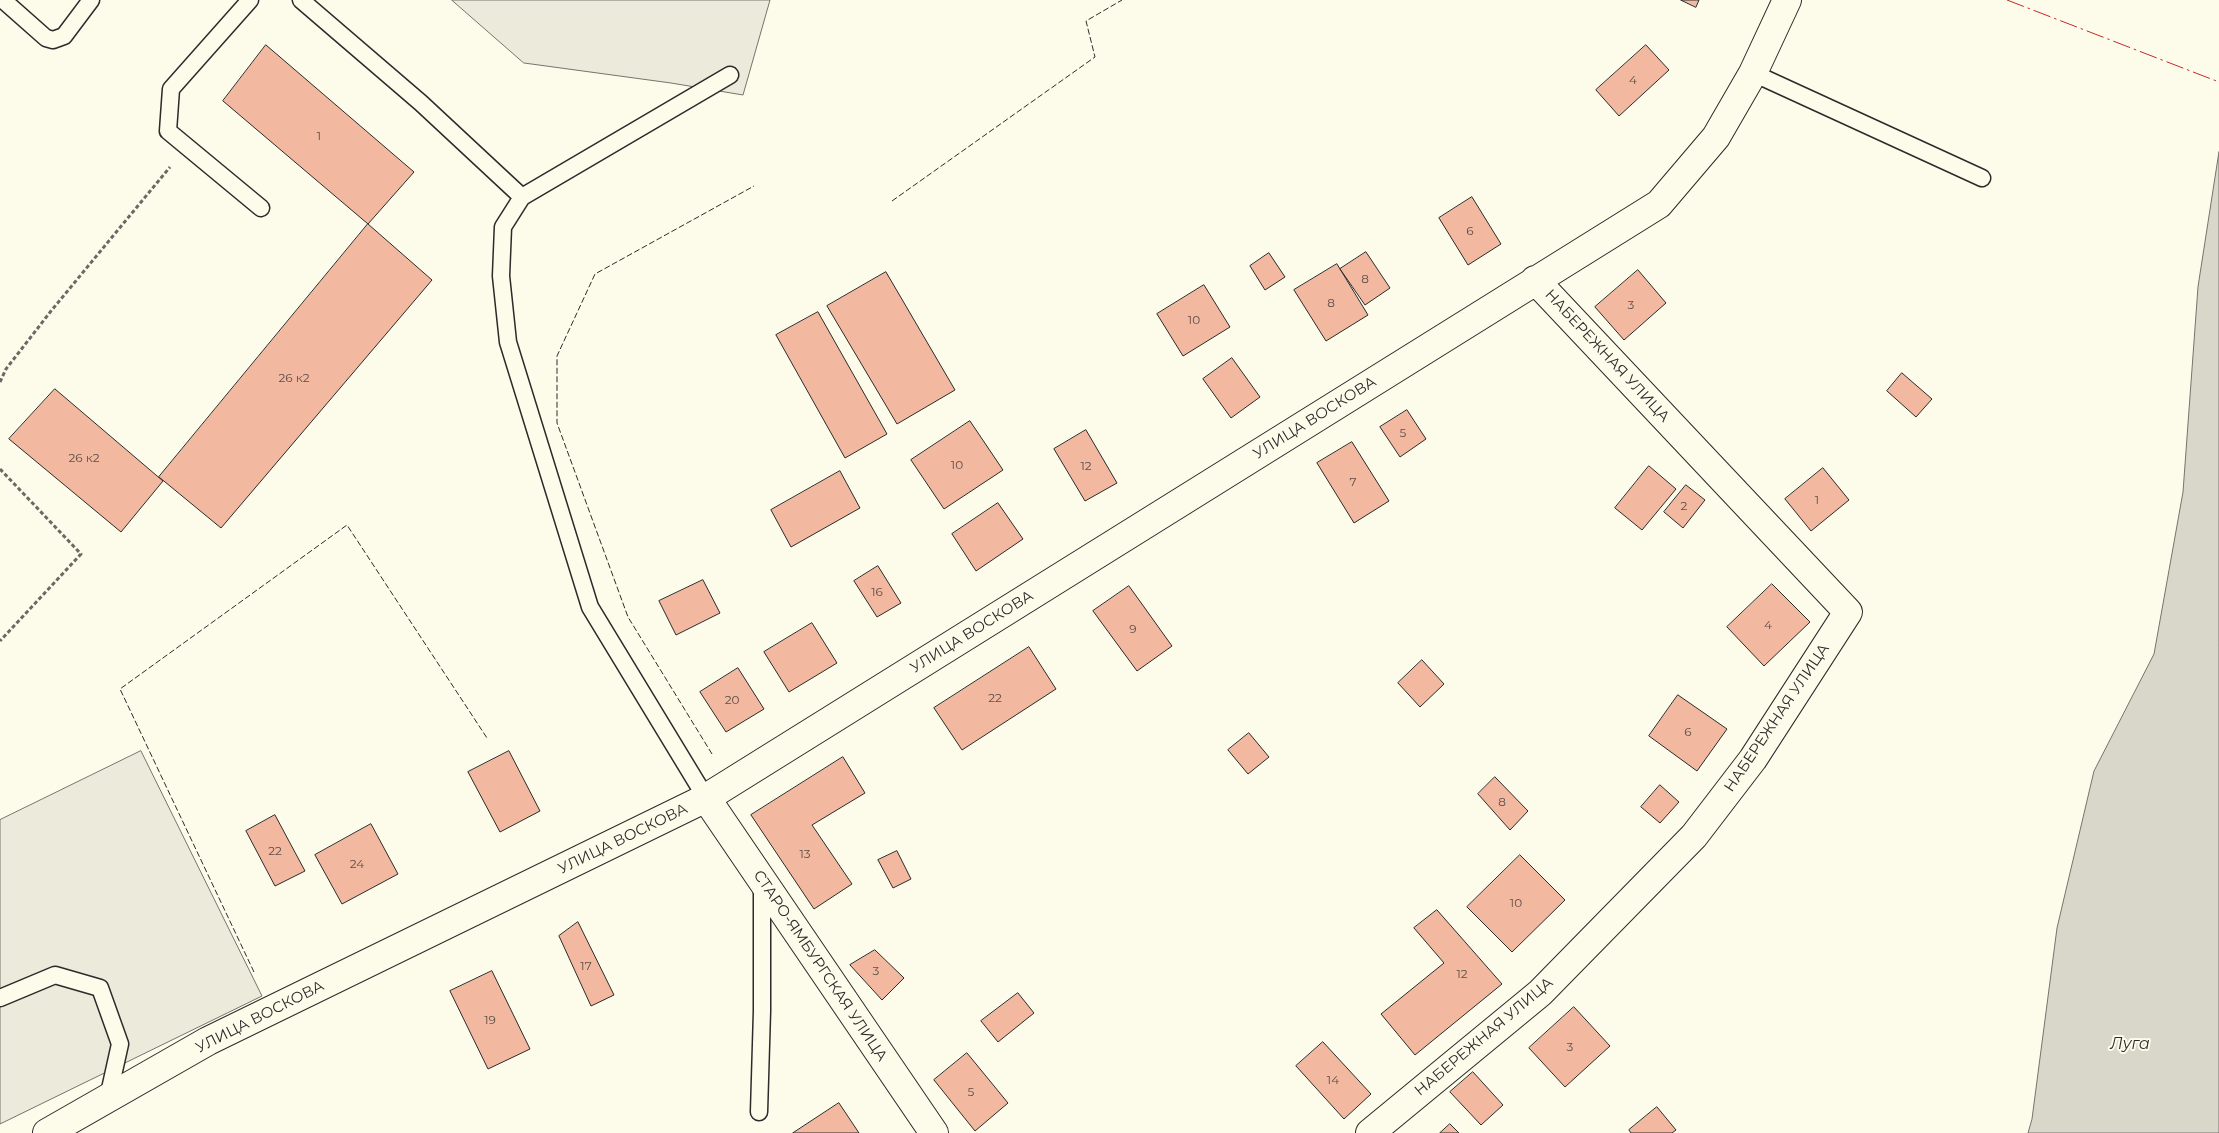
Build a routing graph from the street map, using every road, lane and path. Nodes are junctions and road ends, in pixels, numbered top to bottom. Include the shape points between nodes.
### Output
1 (2, 0) edge
2 (92, 0) edge
3 (250, 0) edge
4 (301, 0) edge
5 (1787, 0) edge
6 (1753, 73) junction
7 (730, 75) dead end
8 (187, 146) junction
9 (1982, 178) dead end
10 (522, 196) junction
11 (262, 208) dead end
12 (1535, 280) junction
13 (0, 382) edge
14 (0, 469) edge
15 (0, 641) edge
16 (706, 798) junction
17 (762, 880) junction
18 (0, 998) edge
19 (108, 1098) junction
20 (759, 1112) dead end
21 (47, 1133) edge
22 (934, 1133) edge
23 (1370, 1133) edge

1 - 2 lane via 46,38 53,40 64,36
3 - 8 lane via 172,89 168,131
4 - 10 lane via 421,103
5 - 6 street, УЛИЦА ВОСКОВА
6 - 9 lane
6 - 12 street, УЛИЦА ВОСКОВА via 1716,137 1659,204
7 - 10 lane
8 - 11 lane
8 - 13 path via 51,311 6,369
10 - 16 lane via 504,227 501,276 508,342 590,607
12 - 16 street, УЛИЦА ВОСКОВА
12 - 23 street, НАБЕРЕЖНАЯ УЛИЦА via 1848,612 1753,759 1694,836 1540,993
14 - 15 path via 81,554
16 - 17 street, СТАРО-ЯМБУРГСКАЯ УЛИЦА
16 - 19 street, УЛИЦА ВОСКОВА via 208,1041
17 - 20 lane
17 - 22 street, СТАРО-ЯМБУРГСКАЯ УЛИЦА
18 - 19 lane via 55,975 100,988 120,1044
19 - 21 street, УЛИЦА ВОСКОВА

